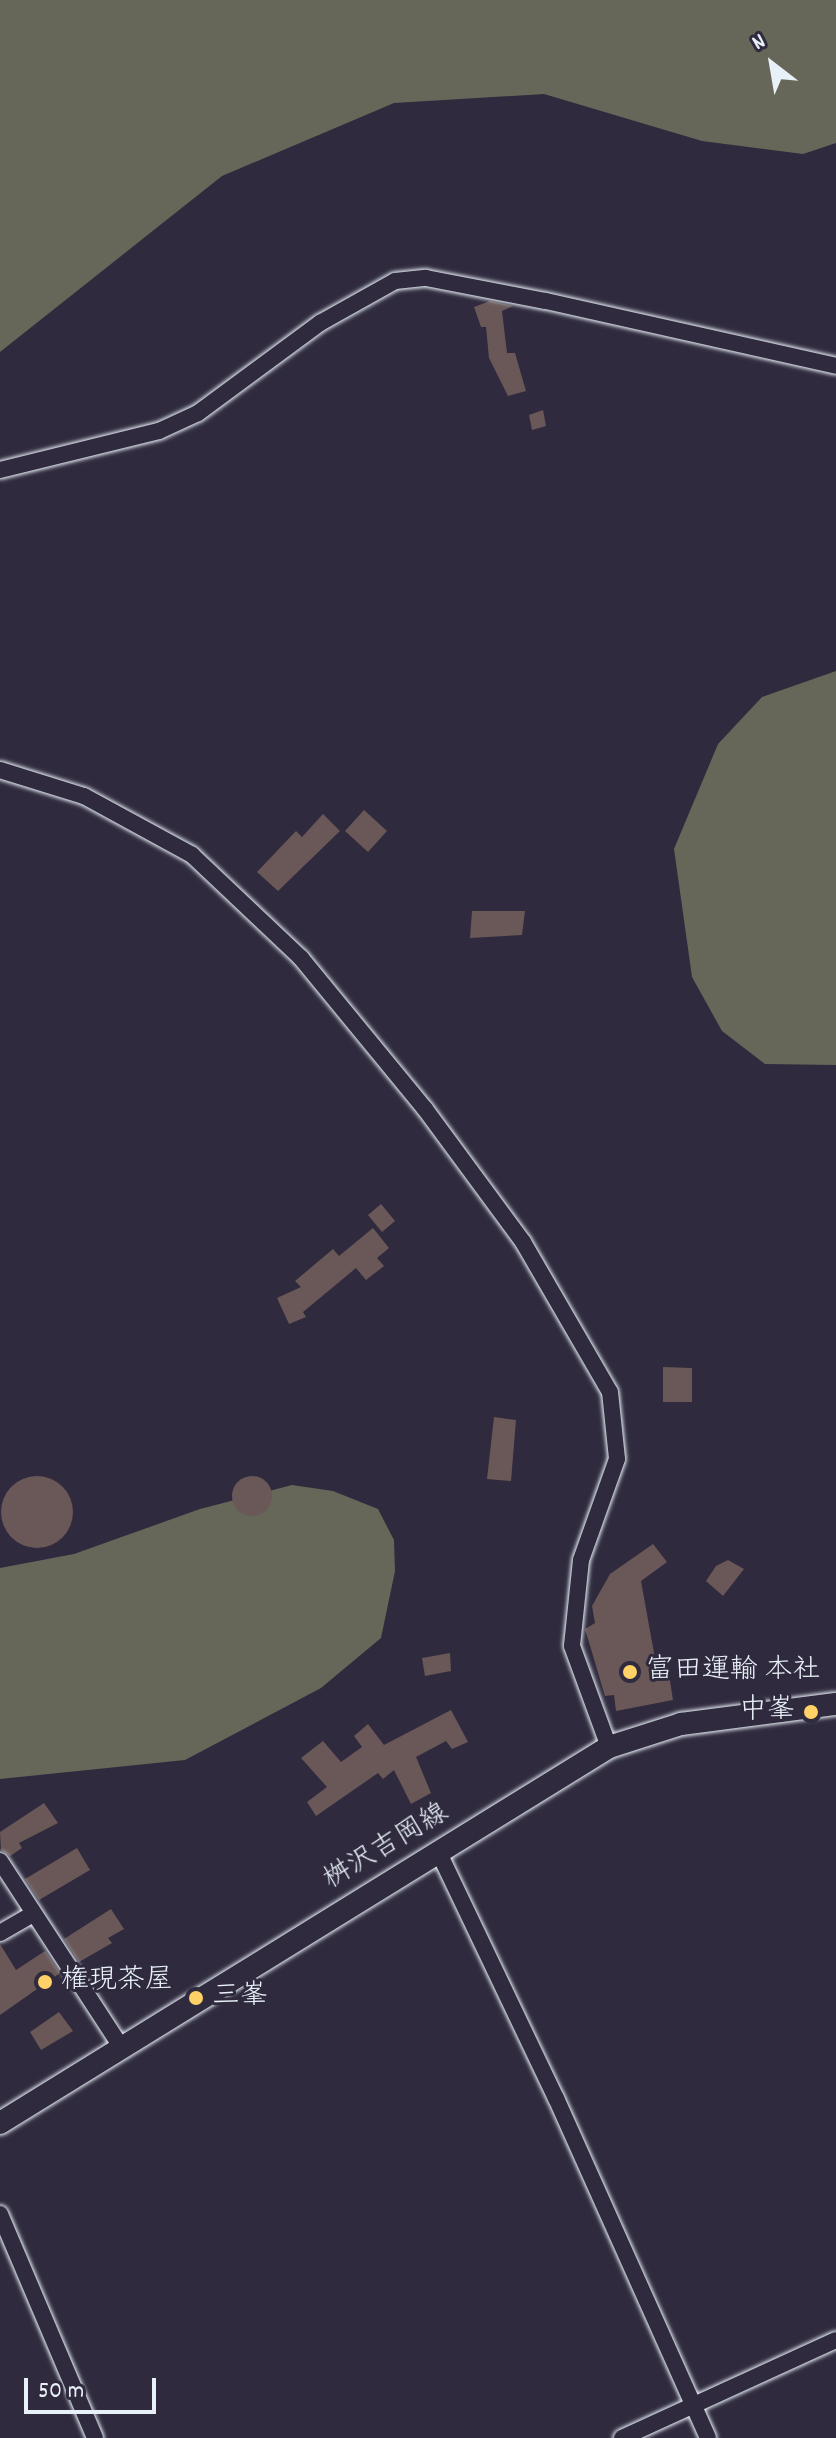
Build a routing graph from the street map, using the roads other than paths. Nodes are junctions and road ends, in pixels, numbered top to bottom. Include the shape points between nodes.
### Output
1 (836, 366) edge
2 (0, 470) edge
3 (0, 770) edge
4 (836, 1704) edge
5 (609, 1747) junction
6 (439, 1853) junction
7 (0, 1861) edge
8 (31, 1915) junction
9 (0, 1933) edge
10 (120, 2045) junction
11 (0, 2123) edge
12 (0, 2214) edge
13 (836, 2340) edge
14 (693, 2405) junction
15 (95, 2438) edge
16 (622, 2438) edge
17 (708, 2438) edge

1 - 2 street via 546,301 426,278 395,281 320,323 198,413 159,431
3 - 5 street via 84,796 192,855 301,958 425,1109 523,1242 610,1392 617,1459 581,1560 572,1646
4 - 5 main road, 桝沢吉岡線 via 681,1724
5 - 6 main road, 桝沢吉岡線
6 - 10 main road, 桝沢吉岡線
6 - 14 street
7 - 8 street
8 - 9 street
8 - 10 street
10 - 11 main road, 桝沢吉岡線
12 - 15 street
13 - 14 street
14 - 16 street
14 - 17 street

